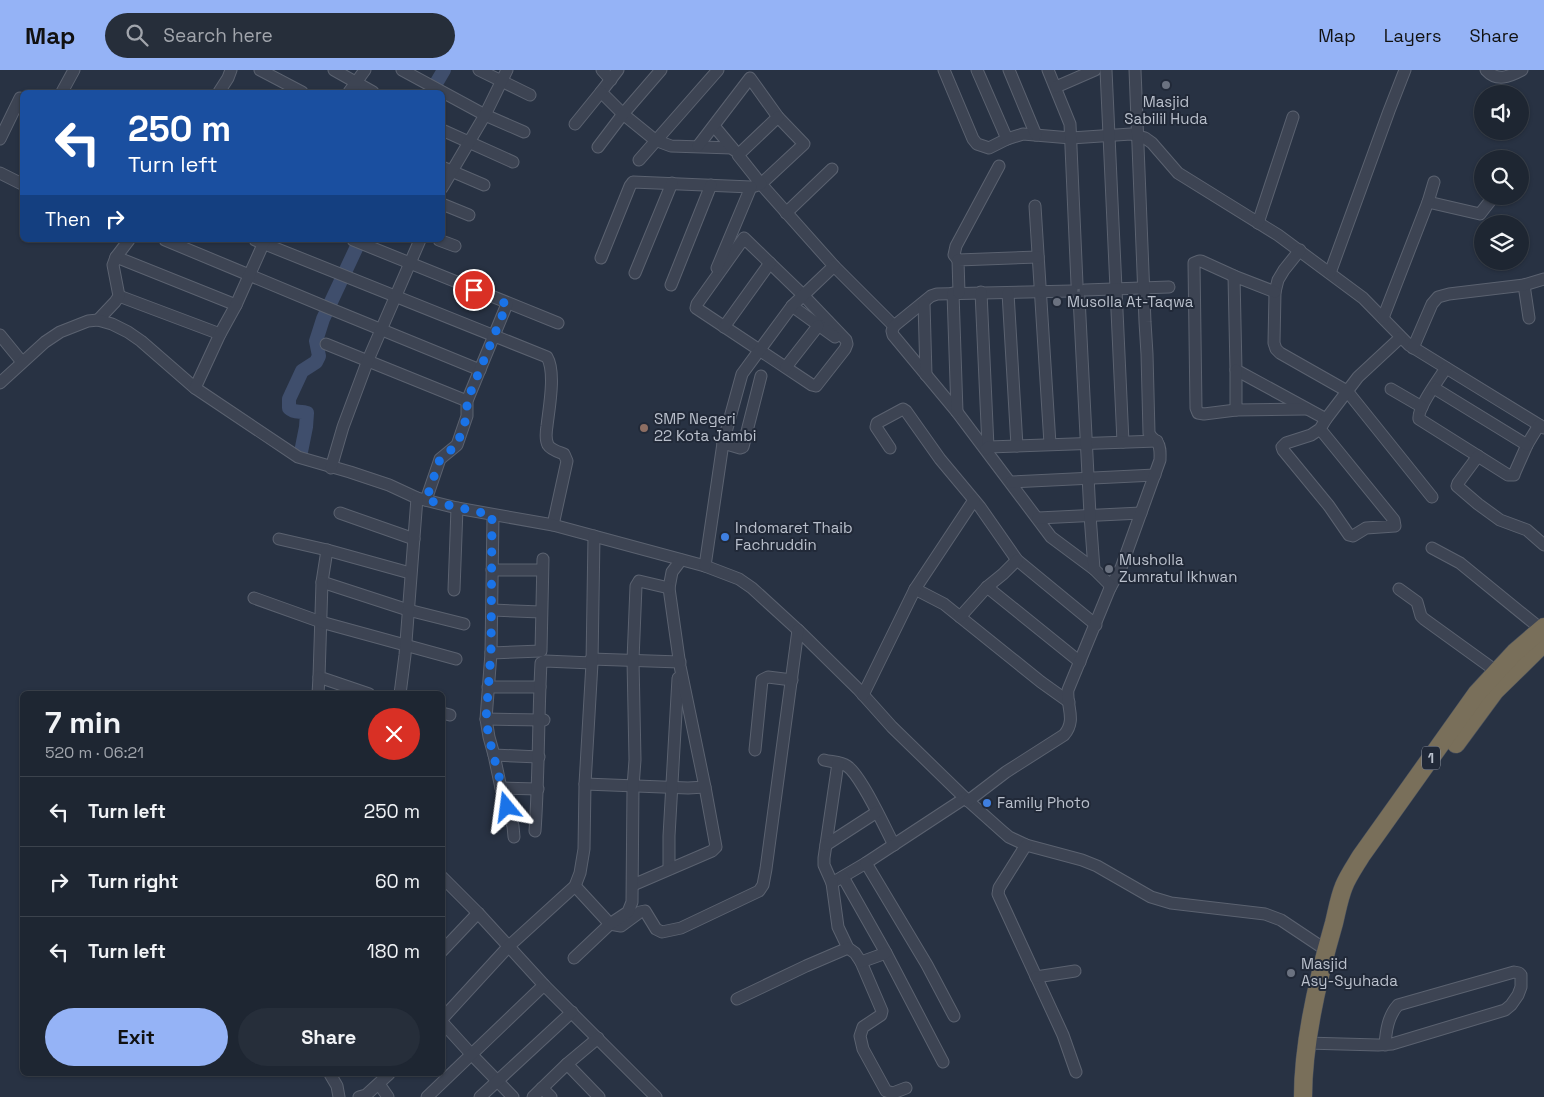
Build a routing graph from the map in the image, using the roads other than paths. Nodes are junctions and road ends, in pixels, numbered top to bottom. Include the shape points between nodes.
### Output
1 (74, 70) edge
2 (231, 70) edge
3 (260, 70) edge
4 (334, 70) edge
5 (364, 70) edge
6 (402, 70) edge
7 (478, 70) edge
8 (507, 70) edge
9 (602, 70) edge
10 (618, 70) edge
11 (661, 70) edge
12 (718, 70) edge
13 (944, 70) edge
14 (976, 70) edge
15 (1009, 70) edge
16 (1048, 70) edge
17 (1093, 70) edge
18 (1106, 70) edge
19 (1135, 70) edge
20 (1406, 70) edge
21 (1486, 70) edge
22 (1522, 70) edge
23 (611, 80) junction
24 (501, 81) junction
25 (356, 82) junction
26 (1056, 88) junction
27 (63, 90) edge
28 (220, 90) edge
29 (298, 90) edge
30 (350, 90) edge
31 (370, 90) edge
32 (438, 90) edge
33 (601, 92) junction
34 (445, 94) edge
35 (530, 95) dead end
36 (20, 98) dead end
37 (623, 114) junction
38 (485, 115) junction
39 (778, 116) junction
40 (1293, 117) dead end
41 (574, 124) dead end
42 (714, 126) junction
43 (445, 131) edge
44 (524, 132) dead end
45 (1036, 134) junction
46 (1109, 136) junction
47 (1138, 136) junction
48 (1071, 138) junction
49 (0, 139) edge
50 (1007, 139) junction
51 (655, 140) junction
52 (468, 141) junction
53 (598, 146) dead end
54 (698, 146) junction
55 (735, 151) junction
56 (639, 160) dead end
57 (513, 162) dead end
58 (999, 166) dead end
59 (447, 168) edge
60 (832, 170) dead end
61 (0, 173) edge
62 (20, 178) edge
63 (1434, 182) dead end
64 (672, 183) junction
65 (484, 185) dead end
66 (711, 185) junction
67 (756, 185) junction
68 (1428, 202) junction
69 (445, 205) edge
70 (1487, 205) edge
71 (1035, 206) dead end
72 (786, 213) junction
73 (469, 215) dead end
74 (1258, 223) junction
75 (127, 242) edge
76 (170, 242) edge
77 (261, 242) edge
78 (263, 242) edge
79 (358, 242) edge
80 (419, 242) edge
81 (444, 242) edge
82 (455, 246) dead end
83 (1300, 250) junction
84 (116, 257) junction
85 (1038, 257) junction
86 (601, 258) dead end
87 (958, 260) junction
88 (770, 263) junction
89 (410, 264) junction
90 (834, 266) junction
91 (635, 273) dead end
92 (1330, 273) junction
93 (250, 275) junction
94 (1234, 276) junction
95 (1544, 280) edge
96 (671, 285) dead end
97 (1524, 285) junction
98 (1169, 287) dead end
99 (709, 288) junction
100 (1144, 288) junction
101 (1116, 289) junction
102 (1078, 290) junction
103 (981, 292) junction
104 (1040, 292) junction
105 (1275, 292) junction
106 (956, 293) junction
107 (1008, 293) junction
108 (802, 295) junction
109 (118, 296) junction
110 (396, 297) junction
111 (924, 303) junction
112 (507, 304) junction
113 (236, 305) junction
114 (792, 306) junction
115 (1383, 318) junction
116 (1529, 318) dead end
117 (98, 320) junction
118 (558, 323) dead end
119 (818, 326) junction
120 (894, 326) junction
121 (724, 327) junction
122 (382, 330) junction
123 (220, 334) junction
124 (0, 335) edge
125 (494, 336) junction
126 (1400, 338) junction
127 (326, 344) dead end
128 (847, 344) junction
129 (1413, 348) junction
130 (759, 350) junction
131 (368, 360) junction
132 (22, 362) junction
133 (747, 366) junction
134 (786, 368) junction
135 (1446, 368) junction
136 (480, 370) junction
137 (1236, 370) junction
138 (926, 375) junction
139 (0, 383) edge
140 (195, 388) junction
141 (1434, 388) junction
142 (1391, 389) dead end
143 (1347, 391) junction
144 (467, 401) junction
145 (1422, 407) junction
146 (1306, 409) junction
147 (1236, 410) junction
148 (957, 412) junction
149 (1323, 424) junction
150 (1541, 426) edge
151 (1157, 441) junction
152 (1123, 442) junction
153 (723, 443) junction
154 (1086, 443) junction
155 (1050, 444) junction
156 (1527, 445) junction
157 (1017, 446) junction
158 (890, 448) dead end
159 (987, 448) junction
160 (1478, 456) junction
161 (331, 468) junction
162 (1156, 475) junction
163 (1089, 478) junction
164 (1011, 482) junction
165 (1432, 497) dead end
166 (422, 499) junction
167 (974, 500) junction
168 (457, 508) junction
169 (340, 513) dead end
170 (1141, 513) junction
171 (492, 515) junction
172 (1090, 515) junction
173 (1038, 518) junction
174 (553, 525) junction
175 (594, 536) junction
176 (279, 539) dead end
177 (414, 539) junction
178 (1544, 545) edge
179 (1432, 548) dead end
180 (327, 550) junction
181 (681, 560) junction
182 (1017, 560) junction
183 (705, 566) junction
184 (1094, 568) junction
185 (492, 570) junction
186 (410, 574) junction
187 (322, 582) junction
188 (987, 587) junction
189 (669, 588) junction
190 (1110, 588) junction
191 (915, 589) junction
192 (1399, 589) dead end
193 (454, 590) dead end
194 (254, 598) dead end
195 (408, 610) junction
196 (492, 610) junction
197 (541, 612) junction
198 (960, 617) junction
199 (321, 622) junction
200 (464, 624) dead end
201 (1096, 625) junction
202 (798, 630) junction
203 (1543, 633) edge
204 (405, 645) junction
205 (491, 652) junction
206 (456, 659) dead end
207 (633, 660) junction
208 (592, 661) junction
209 (1080, 662) junction
210 (680, 664) junction
211 (1496, 672) junction
212 (318, 677) junction
213 (792, 680) junction
214 (540, 686) junction
215 (488, 687) junction
216 (318, 691) edge
217 (360, 691) edge
218 (400, 691) edge
219 (863, 695) junction
220 (1068, 702) junction
221 (486, 719) junction
222 (541, 720) junction
223 (755, 750) dead end
224 (494, 755) junction
225 (539, 757) junction
226 (824, 760) dead end
227 (838, 763) junction
228 (585, 784) junction
229 (633, 787) junction
230 (672, 787) junction
231 (705, 787) junction
232 (502, 788) junction
233 (538, 788) junction
234 (966, 800) junction
235 (876, 812) junction
236 (535, 831) dead end
237 (514, 837) dead end
238 (826, 845) junction
239 (894, 845) junction
240 (1026, 845) junction
241 (866, 863) junction
242 (669, 869) junction
243 (843, 877) junction
244 (445, 880) edge
245 (832, 883) junction
246 (632, 885) junction
247 (575, 886) junction
248 (1339, 904) junction
249 (478, 913) junction
250 (610, 924) junction
251 (445, 946) edge
252 (508, 948) junction
253 (848, 948) junction
254 (1326, 950) junction
255 (886, 953) junction
256 (574, 958) dead end
257 (861, 962) junction
258 (1075, 971) dead end
259 (1036, 977) junction
260 (544, 985) junction
261 (737, 999) dead end
262 (572, 1012) junction
263 (954, 1016) dead end
264 (445, 1018) edge
265 (445, 1024) edge
266 (598, 1038) junction
267 (1306, 1043) junction
268 (1385, 1045) junction
269 (472, 1056) junction
270 (943, 1062) dead end
271 (567, 1064) junction
272 (1076, 1072) dead end
273 (331, 1076) edge
274 (387, 1076) edge
275 (497, 1081) junction
276 (379, 1084) junction
277 (542, 1088) junction
278 (906, 1088) dead end
279 (339, 1097) edge
280 (359, 1097) edge
281 (388, 1097) edge
282 (427, 1097) edge
283 (480, 1097) edge
284 (513, 1097) edge
285 (533, 1097) edge
286 (551, 1097) edge
287 (599, 1097) edge
288 (656, 1097) edge
289 (1304, 1097) edge

1 - 27 street
2 - 28 street
3 - 29 street
4 - 25 street
5 - 25 street
6 - 32 street
7 - 24 street
8 - 24 street
9 - 23 street
10 - 23 street
11 - 37 street
12 - 51 street
13 - 50 street via 976,143 991,148
14 - 50 street
15 - 45 street
16 - 26 street
17 - 26 street
18 - 46 street
19 - 47 street
20 - 92 street
21 - 22 street via 1504,78
23 - 33 street
24 - 35 street
24 - 38 street
25 - 30 street
25 - 31 street
26 - 48 street via 1069,119
33 - 37 street
33 - 41 street
34 - 38 street
36 - 49 street
37 - 51 street
37 - 53 street
38 - 44 street
38 - 52 street
39 - 42 street via 750,78
39 - 55 street
39 - 67 street via 804,144
40 - 74 street
42 - 54 street
42 - 55 street
43 - 52 street
45 - 48 street
45 - 50 street
46 - 47 street
46 - 48 street
46 - 101 street
47 - 74 street via 1152,143 1178,173
47 - 100 street
48 - 102 street
51 - 54 street via 671,146
51 - 56 street
52 - 57 street
52 - 59 street
54 - 55 street
55 - 67 street
58 - 87 street via 956,246 954,255
59 - 65 street
60 - 72 street
61 - 62 street
63 - 68 street
64 - 66 street
64 - 86 street via 633,182
64 - 91 street
66 - 67 street
66 - 96 street
67 - 72 street
67 - 99 street
68 - 70 street via 1480,214
68 - 115 street
69 - 73 street
71 - 85 street
72 - 90 street
74 - 83 street
75 - 84 street
76 - 93 street
77 - 93 street
78 - 110 street
79 - 89 street
80 - 89 street
81 - 82 street
83 - 92 street
83 - 105 street via 1281,274
84 - 109 street via 112,265
84 - 113 street
85 - 87 street
85 - 104 street
87 - 106 street
88 - 99 street via 744,238
88 - 108 street
88 - 121 street
89 - 110 street
89 - 112 street
90 - 108 street
90 - 120 street
92 - 115 street
93 - 113 street
93 - 122 street
94 - 105 street
94 - 137 street
94 - 147 street via 1201,261 1194,266 1196,408 1204,414
95 - 97 street
97 - 116 street
97 - 129 street via 1438,297
98 - 100 street
99 - 121 street via 696,308
100 - 101 street
100 - 151 street via 1149,433
101 - 102 street
101 - 152 street
102 - 104 street
102 - 154 street
103 - 106 street
103 - 107 street
103 - 159 street
104 - 107 street
104 - 155 street
105 - 143 street via 1274,343 1277,351
106 - 111 street via 937,294
106 - 148 street
107 - 157 street
108 - 114 street
108 - 128 street
109 - 117 street
109 - 123 street
110 - 122 street
110 - 125 street
111 - 120 street
111 - 138 street
112 - 118 street
112 - 125 street
113 - 123 street
114 - 119 street
114 - 130 street
115 - 126 street
117 - 132 street via 60,332
117 - 140 street via 112,324 141,341
119 - 128 street
119 - 134 street
120 - 138 street via 893,335
121 - 130 street
122 - 131 street
122 - 136 street
123 - 140 street
124 - 132 street
125 - 136 street
125 - 174 street via 539,352 551,362 546,436 548,445 564,454 567,461
126 - 129 street
126 - 143 street via 1366,368
127 - 131 street
128 - 134 street via 816,386
129 - 135 street
130 - 133 street
130 - 134 street
131 - 144 street
131 - 161 street
132 - 139 street
133 - 153 street via 739,383
133 - 153 street via 764,378 743,447
135 - 141 street
135 - 150 street
136 - 144 street
137 - 146 street
137 - 147 street
138 - 148 street
140 - 161 street via 302,459
141 - 145 street
141 - 156 street
142 - 145 street
143 - 149 street
143 - 165 street
144 - 166 street via 467,416 457,445 440,459
145 - 160 street via 1418,415 1420,421
146 - 147 street
146 - 149 street
148 - 159 street
149 - 149 street via 1310,434 1284,444 1283,450 1350,535 1366,528 1395,526 1394,520
150 - 156 street
151 - 152 street
151 - 162 street via 1160,460
152 - 154 street
153 - 183 street
154 - 155 street
154 - 163 street
155 - 157 street
156 - 160 street via 1516,472 1511,475
157 - 159 street
158 - 167 street via 876,427 877,423 903,409
159 - 164 street
160 - 178 street via 1457,486 1500,520 1528,530
161 - 166 street via 389,485
162 - 163 street
162 - 170 street
163 - 164 street
163 - 172 street
164 - 173 street
166 - 168 street
166 - 177 street
167 - 182 street
167 - 191 street
168 - 171 street
168 - 193 street
169 - 177 street
170 - 172 street
170 - 190 street via 1121,568
171 - 174 street
171 - 185 street
172 - 173 street
172 - 184 street
173 - 184 street via 1055,540
174 - 175 street
175 - 181 street
175 - 208 street
176 - 180 street
177 - 186 street
179 - 203 street via 1460,562
180 - 186 street
180 - 187 street
181 - 183 street
181 - 189 street via 672,572
182 - 188 street
182 - 201 street
183 - 202 street via 746,583
184 - 190 street
185 - 196 street
185 - 197 street via 542,564
186 - 195 street
187 - 195 street
187 - 199 street
188 - 198 street
188 - 209 street
189 - 207 street via 637,583
189 - 210 street
190 - 201 street
191 - 198 street via 937,599
191 - 219 street
192 - 211 street via 1418,603 1424,619
194 - 199 street
195 - 200 street
195 - 204 street
196 - 197 street
196 - 205 street
197 - 205 street via 540,651
198 - 220 street
199 - 204 street
199 - 212 street
201 - 209 street
202 - 213 street
202 - 219 street
203 - 211 highway, 1 via 1515,652
203 - 248 highway, 1 via 1481,708 1351,892
204 - 206 street
204 - 218 street
205 - 215 street
207 - 208 street
207 - 210 street
207 - 229 street
208 - 214 street via 542,662
208 - 228 street
209 - 220 street via 1068,690
210 - 230 street
210 - 231 street
211 - 248 highway, 1 via 1361,856 1343,888
212 - 216 street
212 - 217 street
213 - 223 street via 768,677 762,680
213 - 250 street via 761,889 676,929 659,931 644,910 621,926
214 - 215 street
214 - 222 street
215 - 221 street
219 - 234 street
220 - 234 street via 1070,727 1064,735
221 - 222 street
221 - 224 street
222 - 225 street
224 - 225 street
224 - 232 street
225 - 233 street
226 - 227 street
227 - 235 street via 851,770
227 - 238 street
228 - 229 street
228 - 247 street via 583,855
229 - 230 street
229 - 246 street
230 - 231 street
230 - 242 street
231 - 242 street via 716,847
232 - 233 street
232 - 237 street
233 - 236 street
234 - 239 street
234 - 240 street via 1002,832
235 - 238 street
235 - 239 street
238 - 245 street via 823,862
239 - 241 street
240 - 254 street via 1097,866 1156,900 1276,917
240 - 259 street via 998,894
241 - 243 street
241 - 263 street
242 - 246 street
243 - 245 street
243 - 255 street
244 - 249 street
245 - 253 street via 837,924
246 - 250 street via 629,909
247 - 250 street
247 - 252 street
248 - 254 highway, 1
249 - 251 street
249 - 252 street
250 - 256 street
252 - 260 street
252 - 264 street
253 - 257 street
253 - 261 street
254 - 267 highway, 1
255 - 257 street
255 - 270 street
257 - 278 street via 882,1011 861,1029 862,1049 886,1091
258 - 259 street
259 - 272 street
260 - 262 street
260 - 269 street
262 - 266 street
262 - 275 street
265 - 269 street
266 - 271 street
266 - 288 street
267 - 268 street
267 - 289 highway, 1
268 - 268 street via 1388,1023 1398,1005 1514,972 1521,975 1516,999 1505,1010
269 - 275 street
269 - 282 street
271 - 277 street
271 - 287 street
273 - 279 street
274 - 276 street
275 - 283 street
275 - 284 street
276 - 280 street
276 - 281 street
277 - 285 street
277 - 286 street

